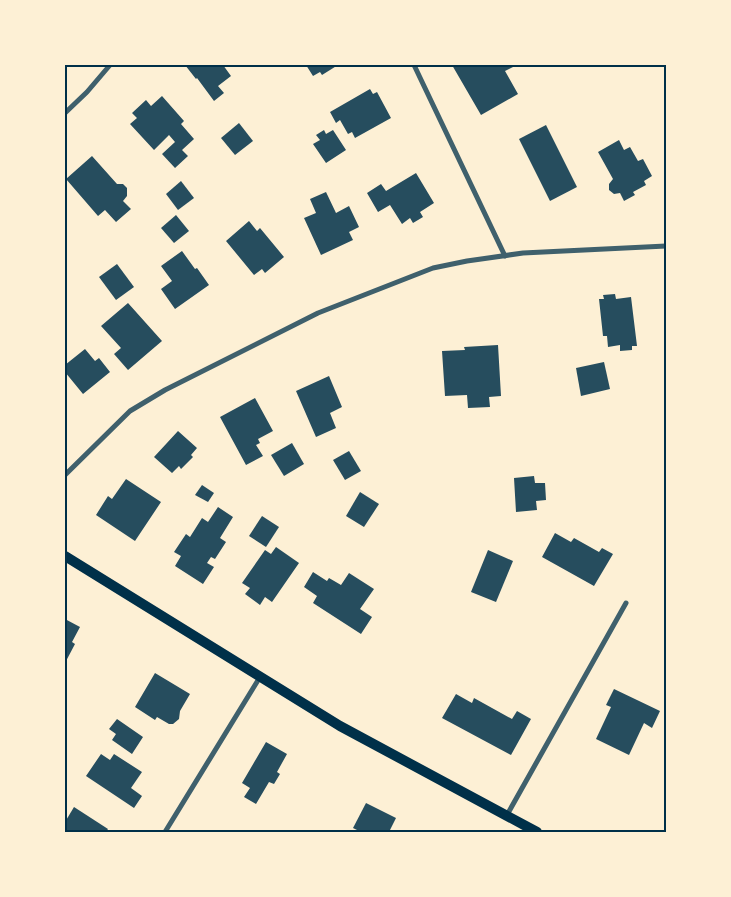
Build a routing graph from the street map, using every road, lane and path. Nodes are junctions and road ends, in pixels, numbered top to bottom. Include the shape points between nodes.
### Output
1 (110, 65) edge
2 (414, 65) edge
3 (65, 113) edge
4 (666, 246) edge
5 (505, 256) junction
6 (65, 475) edge
7 (65, 556) edge
8 (626, 603) dead end
9 (260, 677) junction
10 (506, 816) junction
11 (165, 832) edge
12 (536, 832) edge

1 - 3 street
2 - 5 street
4 - 5 street
5 - 6 street via 433,268 318,313 130,411
7 - 9 main road
8 - 10 street
9 - 10 main road via 363,739
9 - 11 street
10 - 12 main road

